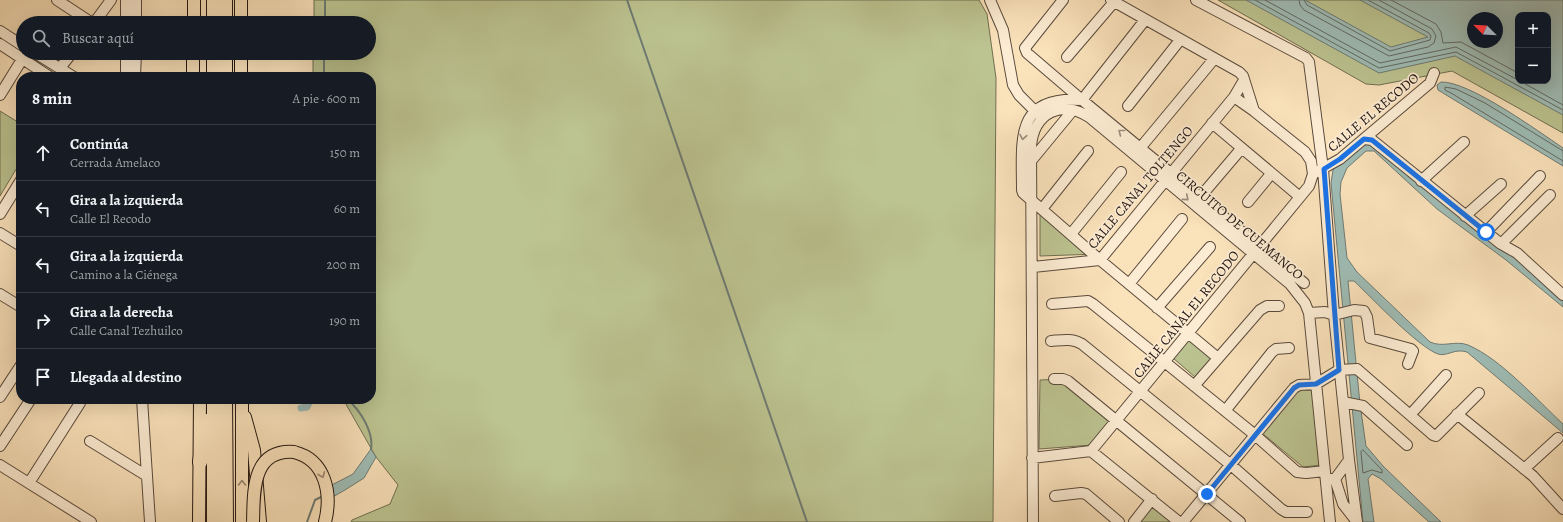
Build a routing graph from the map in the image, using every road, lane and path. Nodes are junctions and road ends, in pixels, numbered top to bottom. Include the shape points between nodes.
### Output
1 (57, 0) edge
2 (111, 0) edge
3 (126, 0) edge
4 (136, 0) edge
5 (194, 0) edge
6 (214, 0) edge
7 (225, 0) edge
8 (240, 0) edge
9 (990, 0) edge
10 (1063, 0) edge
11 (1196, 0) edge
12 (1112, 1) edge
13 (82, 16) edge
14 (97, 16) edge
15 (126, 16) edge
16 (136, 16) edge
17 (194, 16) edge
18 (214, 16) edge
19 (225, 16) edge
20 (240, 16) edge
21 (1145, 20) junction
22 (0, 31) edge
23 (1180, 40) junction
24 (16, 41) edge
25 (0, 44) edge
26 (16, 52) edge
27 (1067, 57) dead end
28 (1214, 59) junction
29 (22, 60) edge
30 (29, 60) edge
31 (47, 60) edge
32 (66, 60) edge
33 (128, 60) edge
34 (134, 60) edge
35 (193, 60) edge
36 (214, 60) edge
37 (225, 60) edge
38 (240, 60) edge
39 (60, 68) junction
40 (44, 72) edge
41 (66, 72) edge
42 (131, 72) edge
43 (193, 72) edge
44 (214, 72) edge
45 (225, 72) edge
46 (241, 72) edge
47 (1434, 73) dead end
48 (1244, 80) junction
49 (0, 95) edge
50 (1234, 97) junction
51 (1082, 100) junction
52 (1128, 106) dead end
53 (1034, 110) junction
54 (1073, 110) junction
55 (1254, 111) junction
56 (1042, 118) junction
57 (1212, 124) junction
58 (1370, 140) junction
59 (1464, 142) dead end
60 (1141, 147) junction
61 (1241, 149) junction
62 (1088, 151) dead end
63 (1031, 161) junction
64 (1324, 169) junction
65 (1121, 172) dead end
66 (1271, 174) junction
67 (1313, 174) junction
68 (1168, 176) junction
69 (1540, 176) dead end
70 (1422, 180) junction
71 (1501, 184) dead end
72 (16, 189) edge
73 (1550, 195) dead end
74 (1201, 196) junction
75 (1300, 197) junction
76 (1031, 201) junction
77 (1248, 202) dead end
78 (1042, 209) junction
79 (0, 214) edge
80 (1465, 216) junction
81 (1182, 219) dead end
82 (1486, 232) junction
83 (0, 233) edge
84 (1071, 234) junction
85 (16, 243) edge
86 (1500, 244) junction
87 (1210, 247) dead end
88 (1256, 250) junction
89 (1100, 260) junction
90 (1033, 267) junction
91 (1304, 283) dead end
92 (1129, 284) junction
93 (0, 294) edge
94 (1563, 295) edge
95 (16, 304) edge
96 (1052, 304) dead end
97 (1279, 306) dead end
98 (1157, 308) junction
99 (1309, 313) junction
100 (1336, 314) junction
101 (1187, 333) junction
102 (1051, 341) dead end
103 (1289, 348) dead end
104 (1218, 358) junction
105 (1164, 363) junction
106 (1408, 364) dead end
107 (1341, 370) junction
108 (16, 371) edge
109 (1446, 375) dead end
110 (1054, 380) dead end
111 (4, 384) edge
112 (1316, 384) junction
113 (1194, 386) junction
114 (1140, 391) junction
115 (1479, 393) dead end
116 (0, 397) edge
117 (1344, 403) junction
118 (28, 404) edge
119 (79, 404) edge
120 (142, 404) edge
121 (200, 404) edge
122 (212, 404) edge
123 (213, 404) edge
124 (226, 404) edge
125 (239, 404) edge
126 (240, 404) edge
127 (241, 404) edge
128 (1225, 411) junction
129 (1457, 414) junction
130 (1410, 415) junction
131 (1116, 420) junction
132 (1255, 435) junction
133 (1558, 438) dead end
134 (90, 441) dead end
135 (1407, 445) dead end
136 (0, 446) edge
137 (1091, 451) junction
138 (1032, 458) junction
139 (1349, 460) junction
140 (200, 462) junction
141 (0, 465) edge
142 (1231, 465) junction
143 (1524, 469) junction
144 (226, 473) junction
145 (147, 476) junction
146 (1328, 476) junction
147 (29, 483) junction
148 (1207, 494) junction
149 (1055, 496) dead end
150 (1152, 499) junction
151 (1563, 508) edge
152 (1307, 512) dead end
153 (91, 522) edge
154 (150, 522) edge
155 (199, 522) edge
156 (214, 522) edge
157 (226, 522) edge
158 (242, 522) edge
159 (253, 522) edge
160 (260, 522) edge
161 (325, 522) edge
162 (1033, 522) edge
163 (1119, 522) edge
164 (1134, 522) edge
165 (1179, 522) edge
166 (1183, 522) edge
167 (1240, 522) edge
168 (1330, 522) edge
169 (1357, 522) edge

1 - 13 street
2 - 14 street
3 - 15 street
4 - 16 street
5 - 17 main road
6 - 18 highway
7 - 19 highway
8 - 20 main road
9 - 53 street via 1004,30 1013,85
10 - 51 street, CIRCUITO DE CUEMANCO via 1026,48 1026,53
11 - 64 street via 1306,58 1310,68
12 - 21 street
12 - 27 street
21 - 23 street
21 - 51 street
22 - 24 street
23 - 28 street
23 - 52 street
25 - 26 street
28 - 48 street via 1239,72
28 - 60 street
29 - 49 street
30 - 40 street
31 - 39 street
32 - 39 street
33 - 42 street
34 - 42 street
35 - 43 main road
36 - 44 highway
37 - 45 highway
38 - 46 main road
39 - 41 street
47 - 58 street, CALLE EL RECODO via 1430,83
48 - 50 street, CALLE CANAL TOLTENGO
48 - 55 street
50 - 55 street
50 - 57 street, CALLE CANAL TOLTENGO
51 - 53 street via 1058,100
60 -> 51 street, CIRCUITO DE CUEMANCO
53 - 56 street
53 -> 76 street via 1022,142 1022,190
54 - 56 street via 1061,109
54 - 63 street
54 - 68 street, CIRCUITO DE CUEMANCO via 1089,118
55 - 67 street via 1305,152 1311,161
56 - 63 street via 1032,140
57 - 61 street
57 - 68 street, CALLE CANAL TOLTENGO
58 - 64 street, CALLE EL RECODO
58 - 70 street
59 - 70 street
60 - 68 street, CIRCUITO DE CUEMANCO
61 - 66 street
61 - 74 street
62 - 78 street
63 - 76 street
64 - 67 street
64 - 100 street
65 - 84 street
66 - 75 street
66 - 77 street
67 - 75 street, CALLE CANAL EL RECODO via 1309,186
68 - 74 street, CIRCUITO DE CUEMANCO
68 -> 88 street, CIRCUITO DE CUEMANCO
68 - 89 street, CALLE CANAL TOLTENGO
69 - 82 street
70 - 80 street
71 - 80 street
72 - 79 street
73 - 86 street
74 - 88 street, CIRCUITO DE CUEMANCO
75 - 88 street, CALLE CANAL EL RECODO
76 - 78 street
76 - 90 street
78 - 84 street
80 - 82 street
81 - 92 street
82 - 86 street
83 - 85 street
84 - 89 street
86 - 94 street via 1517,253
87 - 98 street
88 - 91 street
88 - 99 street, CIRCUITO DE CUEMANCO via 1290,284 1305,303
88 - 101 street, CALLE CANAL EL RECODO
89 - 90 street, CALLE CANAL TOLTENGO
89 - 92 street
90 - 138 street
92 - 98 street
93 - 95 street
96 - 105 street via 1088,301
97 - 104 street via 1267,306 1260,310
98 - 101 street
99 - 100 street
99 - 112 street, CIRCUITO DE CUEMANCO
100 - 106 street via 1354,310 1365,312 1370,338 1398,345 1413,352
100 - 107 street
101 - 104 street
101 - 105 street, CALLE CANAL EL RECODO
102 - 114 street via 1076,340
103 - 128 street via 1276,349 1272,352
104 - 113 street
105 - 113 street
105 - 114 street, CALLE CANAL EL RECODO
107 - 112 street
107 - 117 street
107 - 130 street via 1357,369
108 - 111 street
109 - 130 street
110 - 131 street via 1068,381
111 - 116 street
112 - 132 street via 1299,385 1294,388
112 - 146 street, CIRCUITO DE CUEMANCO
113 - 128 street
114 - 131 street, CALLE CANAL EL RECODO
114 - 142 street
115 - 129 street
117 - 135 street via 1362,406
117 - 139 street
118 - 136 street
119 - 147 street
120 - 145 street
121 - 140 main road
122 - 140 highway
123 - 156 highway
124 - 144 highway
125 - 144 highway
158 -> 126 main road
127 - 160 main road via 254,450
128 - 132 street
129 - 130 street via 1436,436
129 - 143 street
131 - 137 street, CALLE CANAL EL RECODO
131 - 148 street
132 - 142 street
132 - 146 street via 1297,472
133 - 143 street
134 - 145 street
137 - 138 street
137 - 150 street
138 - 162 street
139 - 146 street
139 - 169 street
140 - 155 main road
141 - 147 street
142 - 148 street
142 - 152 street via 1281,509 1286,512
143 - 151 street
144 - 157 highway
145 - 154 street
146 - 168 street, CIRCUITO DE CUEMANCO
146 - 169 street via 1343,504
147 - 153 street
148 - 166 street
148 - 167 street
149 - 163 street via 1086,494
150 - 164 street
150 - 165 street
159 -> 161 main road, bridge via 254,485 258,472 268,460 280,453 289,452 308,457 321,471 327,492 328,509

